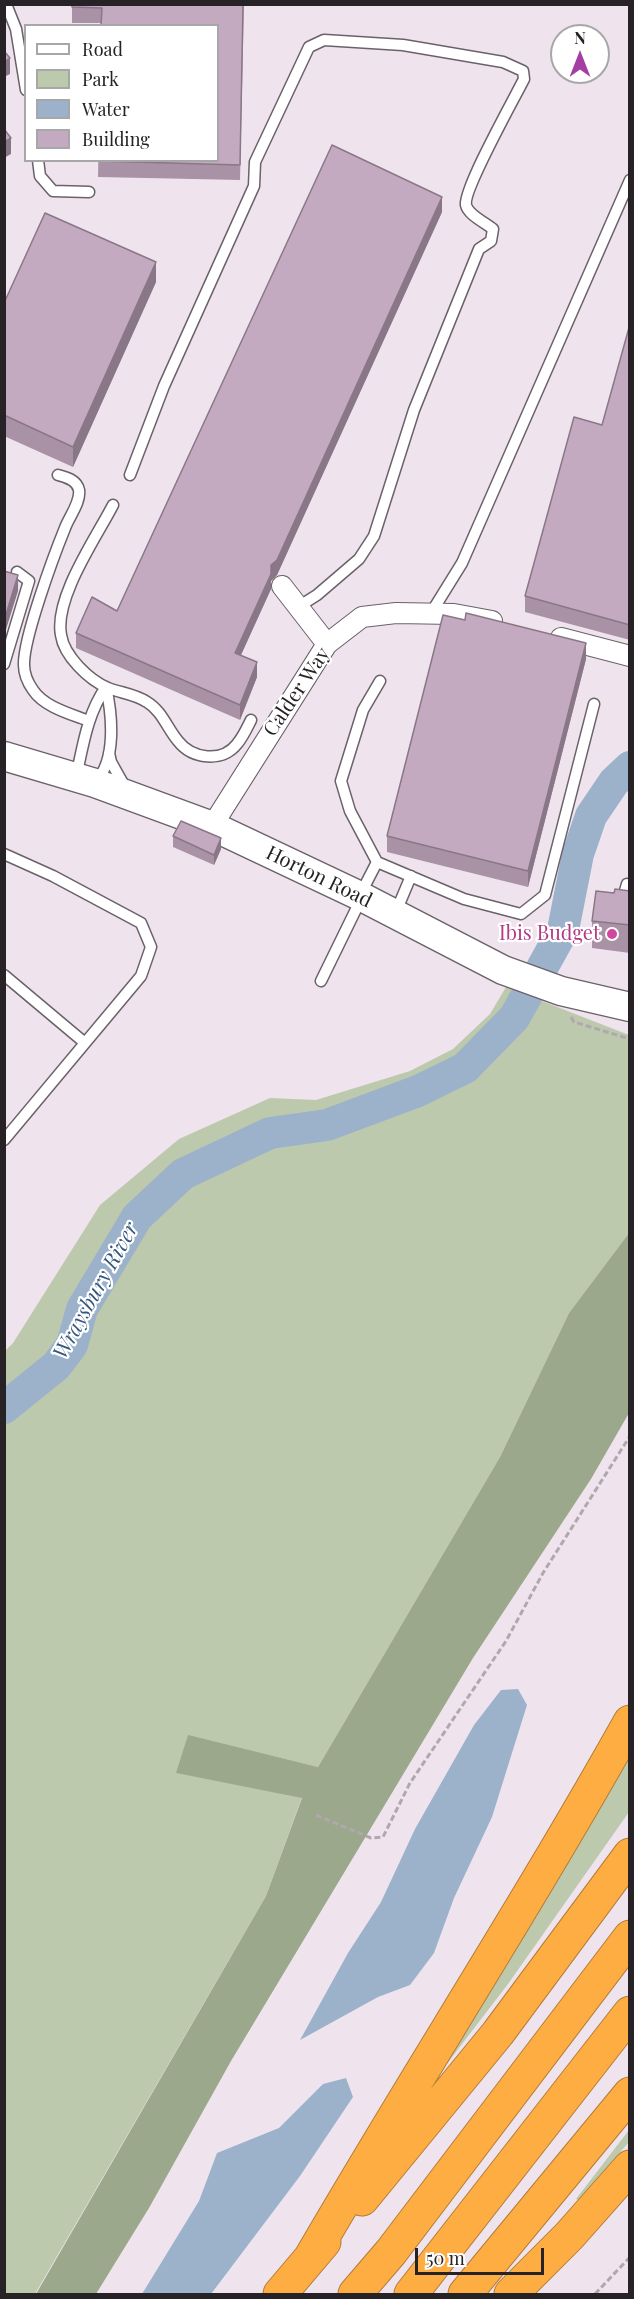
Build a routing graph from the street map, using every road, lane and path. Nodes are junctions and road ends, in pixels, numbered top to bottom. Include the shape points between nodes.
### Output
1 (6, 4) edge
2 (24, 78) edge
3 (38, 162) edge
4 (630, 180) edge
5 (89, 192) dead end
6 (58, 475) dead end
7 (130, 475) dead end
8 (113, 505) dead end
9 (16, 572) edge
10 (282, 586) dead end
11 (298, 607) junction
12 (431, 613) junction
13 (507, 624) edge
14 (539, 632) edge
15 (327, 644) junction
16 (630, 656) edge
17 (4, 664) edge
18 (380, 681) dead end
19 (106, 687) junction
20 (594, 704) dead end
21 (251, 720) dead end
22 (89, 721) junction
23 (108, 750) junction
24 (4, 756) edge
25 (85, 780) junction
26 (131, 796) junction
27 (212, 826) junction
28 (4, 854) edge
29 (377, 862) junction
30 (411, 876) junction
31 (361, 896) junction
32 (395, 914) junction
33 (4, 975) edge
34 (321, 981) dead end
35 (630, 1007) edge
36 (85, 1043) junction
37 (4, 1140) edge
38 (630, 1437) edge
39 (630, 1722) edge
40 (316, 1815) dead end
41 (630, 1855) edge
42 (630, 1936) edge
43 (630, 2013) edge
44 (630, 2094) edge
45 (630, 2167) edge
46 (311, 2257) junction
47 (630, 2257) edge
48 (280, 2295) edge
49 (355, 2295) edge
50 (411, 2295) edge
51 (465, 2295) edge
52 (511, 2295) edge
53 (595, 2295) edge

1 - 2 lane via 16,29
3 - 5 lane via 40,176 53,191
4 - 12 lane via 462,563
6 - 22 lane via 76,483 78,499 42,596 24,664 34,692 47,704
7 - 11 lane via 164,386 254,186 255,162 309,47 324,40 403,45 503,62 523,71 524,79 466,203 469,212 493,230 491,241 479,249 414,410 374,536 359,559
8 - 19 lane via 68,590 60,625 61,637 73,659
9 - 17 lane via 29,581
10 - 11 street
11 - 15 street
12 - 13 street, Calder Way
12 - 15 street, Calder Way via 362,617
14 - 16 street
15 - 27 street, Calder Way
18 - 29 lane via 363,710 340,781 350,811
19 - 21 lane via 149,703 184,748 198,755 214,757 232,750
19 - 22 lane
19 - 23 lane via 111,712
20 - 30 lane via 545,895 521,914 464,899
22 - 25 lane
23 - 25 lane via 104,771
23 - 26 lane
24 - 25 street, Horton Road
25 - 26 street, Horton Road
26 - 27 street, Horton Road
27 - 31 street, Horton Road
28 - 36 lane via 141,923 151,947 141,976
29 - 30 lane
29 - 31 lane
30 - 32 lane
31 - 32 street, Horton Road
31 - 34 lane
32 - 35 street, Horton Road via 502,970 561,991
33 - 36 lane
36 - 37 lane
38 - 40 path via 543,1573 506,1641 410,1783 382,1837 371,1838
39 - 46 highway
41 - 46 highway via 498,2033 399,2157
42 - 49 highway
43 - 50 highway
44 - 51 highway
45 - 52 highway
46 - 48 highway
47 - 53 path

